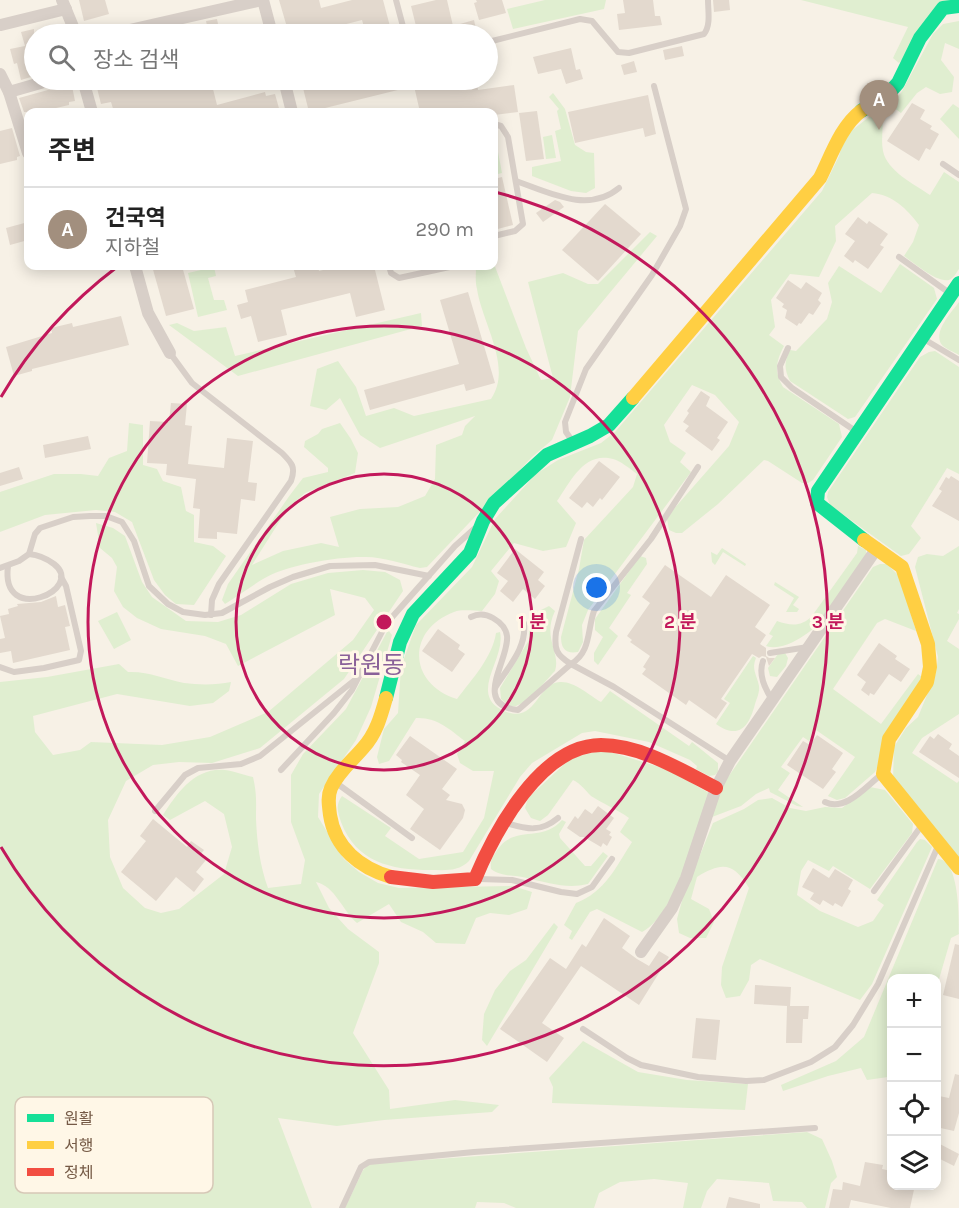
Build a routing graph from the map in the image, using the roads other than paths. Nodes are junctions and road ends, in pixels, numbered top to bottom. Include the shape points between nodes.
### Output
1 (262, 0) edge
2 (396, 0) edge
3 (708, 0) edge
4 (64, 5) edge
5 (959, 6) edge
6 (72, 24) edge
7 (156, 24) edge
8 (269, 24) edge
9 (402, 24) edge
10 (0, 25) edge
11 (498, 40) edge
12 (0, 74) edge
13 (654, 86) dead end
14 (24, 88) edge
15 (86, 90) edge
16 (286, 90) edge
17 (9, 92) junction
18 (91, 108) edge
19 (291, 108) edge
20 (498, 125) edge
21 (24, 140) edge
22 (943, 164) dead end
23 (959, 175) edge
24 (516, 181) junction
25 (618, 188) dead end
26 (498, 235) edge
27 (899, 257) dead end
28 (136, 270) edge
29 (390, 270) edge
30 (436, 270) edge
31 (955, 289) edge
32 (922, 338) junction
33 (788, 348) dead end
34 (170, 353) joint
35 (959, 360) edge
36 (857, 432) junction
37 (573, 442) junction
38 (698, 467) dead end
39 (483, 520) junction
40 (581, 539) dead end
41 (877, 548) junction
42 (28, 554) junction
43 (8, 566) junction
44 (0, 568) edge
45 (429, 576) junction
46 (61, 577) junction
47 (211, 615) junction
48 (471, 617) dead end
49 (524, 623) dead end
50 (809, 647) junction
51 (770, 653) dead end
52 (763, 661) dead end
53 (571, 663) junction
54 (0, 667) edge
55 (359, 677) junction
56 (495, 688) junction
57 (772, 700) junction
58 (730, 761) junction
59 (282, 770) dead end
60 (883, 774) junction
61 (334, 782) junction
62 (716, 788) junction
63 (825, 802) dead end
64 (155, 811) dead end
65 (558, 818) dead end
66 (505, 823) junction
67 (922, 824) junction
68 (412, 838) dead end
69 (939, 843) junction
70 (612, 859) dead end
71 (959, 868) edge
72 (476, 879) junction
73 (874, 891) dead end
74 (641, 952) dead end
75 (583, 1029) dead end
76 (815, 1128) dead end
77 (342, 1208) edge

1 - 7 street
1 - 8 street
2 - 9 lane
3 - 11 lane via 709,21 704,34 629,53 618,52 592,21 580,19
4 - 6 street
4 - 10 street
5 - 37 street via 943,8 920,38 898,83 853,117 820,178 623,410 609,425
12 - 17 street
13 - 37 lane via 686,209 652,275 586,369 565,422
14 - 17 street
15 - 18 street
16 - 19 street
17 - 21 street
20 - 24 lane via 508,137
22 - 23 lane
24 - 25 lane via 578,200 596,200
24 - 26 lane via 523,224 515,231
27 - 31 lane
28 - 34 street via 148,313
29 - 30 lane via 399,278
31 - 32 street
32 - 35 lane
32 - 36 street
33 - 36 lane via 780,366 781,378
34 - 47 lane via 192,383 282,453 294,471 219,585
36 - 41 street via 818,491 818,503
37 - 39 street via 547,455 494,503
38 - 53 lane via 651,539 594,612 584,652
39 - 45 lane
39 - 61 street via 470,553 408,622 375,730 365,748
40 - 53 lane via 556,632 555,645 561,658
41 - 50 street
41 - 60 street via 902,567 928,644 930,667 927,682 890,739
42 - 43 lane
42 - 46 lane via 49,560 59,567
42 - 47 lane via 40,528 73,517 106,516 122,522 128,532 142,561 148,586 183,612
43 - 44 lane
43 - 46 lane via 4,581 12,596 49,593
45 - 47 lane via 375,565 330,566 293,577
45 - 55 lane via 386,624
46 - 54 lane via 81,651 79,660 14,672
48 - 56 lane via 488,615 505,628 508,638
49 - 56 lane via 522,646
50 - 51 lane
50 - 57 street
52 - 57 lane via 761,674
53 - 56 lane via 518,710 505,707 496,698
53 - 58 lane
55 - 59 lane via 334,713
55 - 64 lane via 260,756 241,764 198,768 185,775
57 - 58 street
58 - 62 street
60 - 63 lane via 845,803
60 - 67 street
61 - 68 lane
61 - 72 street via 329,793 333,830 348,854 366,868 422,882
62 - 66 street via 644,755 598,744 576,749 552,763
62 - 74 street via 687,878 672,908
65 - 66 lane via 538,828
66 - 72 street
67 - 69 street
67 - 73 lane
69 - 71 street
69 - 75 lane via 878,984 835,1047 811,1062 764,1080 699,1077 641,1065
70 - 72 lane via 592,887 577,894 512,880
76 - 77 lane via 369,1162 361,1167

